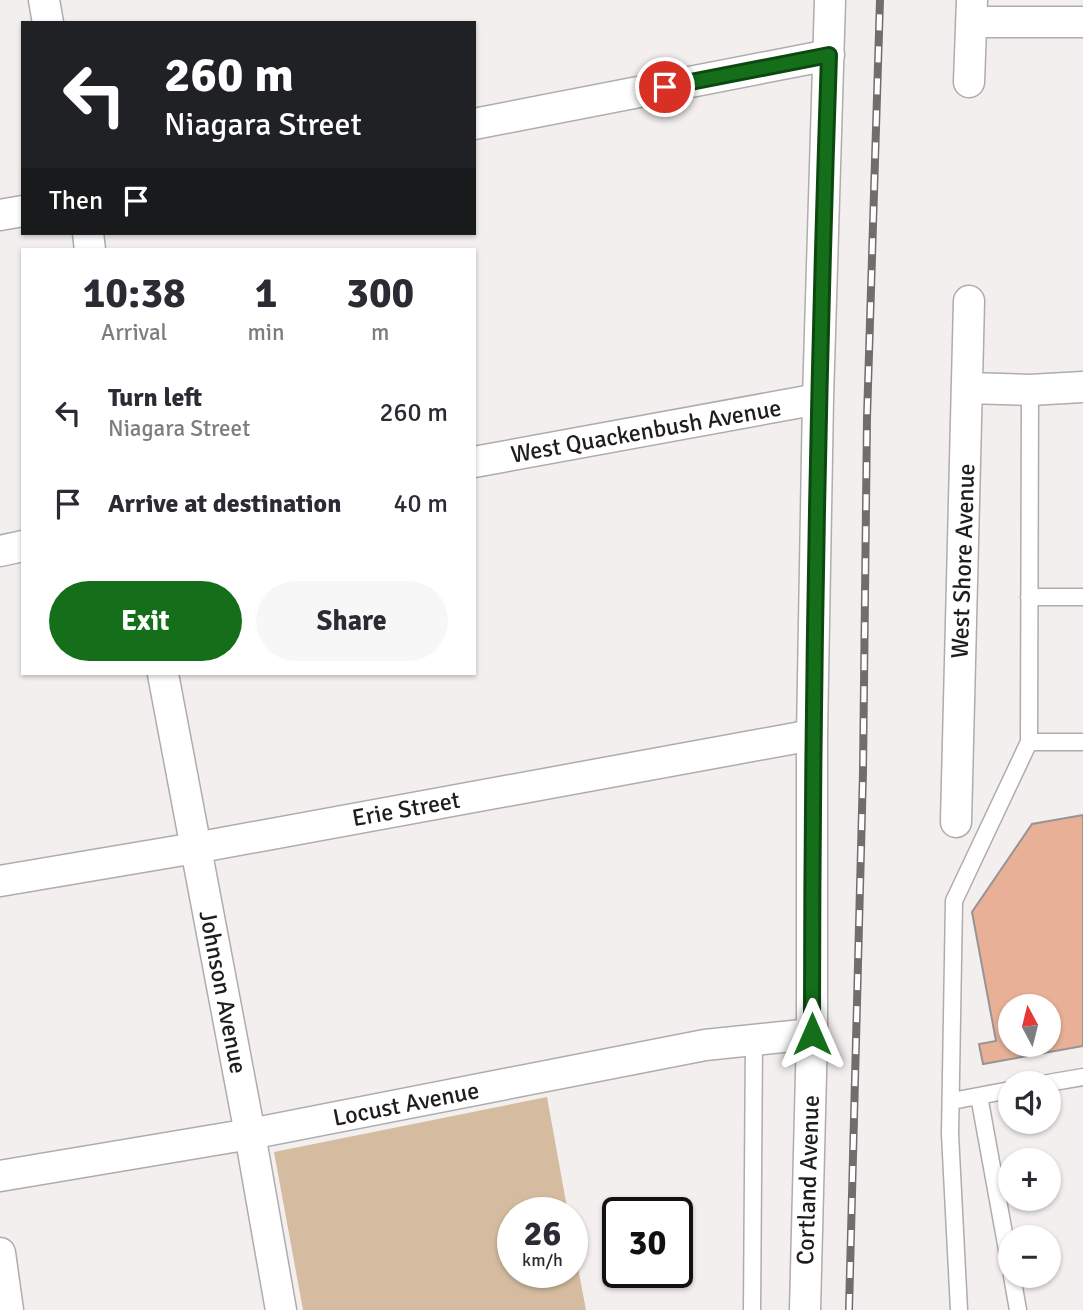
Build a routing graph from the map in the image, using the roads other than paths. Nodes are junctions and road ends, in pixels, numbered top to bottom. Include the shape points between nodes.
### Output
1 (44, 0) edge
2 (830, 0) edge
3 (971, 11) edge
4 (48, 21) edge
5 (1083, 22) edge
6 (829, 55) junction
7 (969, 82) dead end
8 (476, 124) edge
9 (21, 211) edge
10 (0, 215) edge
11 (969, 301) dead end
12 (1083, 387) edge
13 (968, 388) junction
14 (1030, 390) junction
15 (818, 400) junction
16 (476, 462) edge
17 (21, 546) edge
18 (0, 551) edge
19 (1029, 597) junction
20 (1083, 597) edge
21 (163, 675) edge
22 (812, 734) junction
23 (1029, 742) junction
24 (1083, 742) edge
25 (956, 822) dead end
26 (195, 848) junction
27 (0, 881) edge
28 (812, 1034) junction
29 (754, 1039) junction
30 (1083, 1077) edge
31 (1061, 1081) edge
32 (998, 1092) edge
33 (979, 1096) junction
34 (952, 1101) junction
35 (250, 1134) junction
36 (0, 1176) edge
37 (1003, 1225) edge
38 (0, 1253) edge
39 (1014, 1288) edge
40 (8, 1310) edge
41 (281, 1310) edge
42 (752, 1310) edge
43 (805, 1310) edge
44 (959, 1310) edge
45 (1018, 1310) edge

1 - 4 street
2 - 6 street, Cortland Avenue
3 - 5 street
3 - 7 street
6 - 8 street
6 - 15 street, Cortland Avenue
9 - 10 street
11 - 13 street, West Shore Avenue
12 - 14 street
13 - 14 street
13 - 25 street, West Shore Avenue
14 - 19 lane
15 - 16 street, West Quackenbush Avenue
15 - 22 street, Cortland Avenue
17 - 18 street
19 - 20 lane
19 - 23 lane
21 - 26 street, Johnson Avenue
22 - 26 street, Erie Street
22 - 28 street, Cortland Avenue
23 - 24 lane
23 - 34 lane via 954,901
26 - 27 street, Erie Street
26 - 35 street, Johnson Avenue
28 - 29 street, Locust Avenue
28 - 43 street, Cortland Avenue
29 - 35 street, Locust Avenue
29 - 42 lane
30 - 31 lane
32 - 33 lane
33 - 34 lane
33 - 37 lane
34 - 44 lane
35 - 36 street, Locust Avenue
35 - 41 street, Johnson Avenue
38 - 40 street
39 - 45 lane

